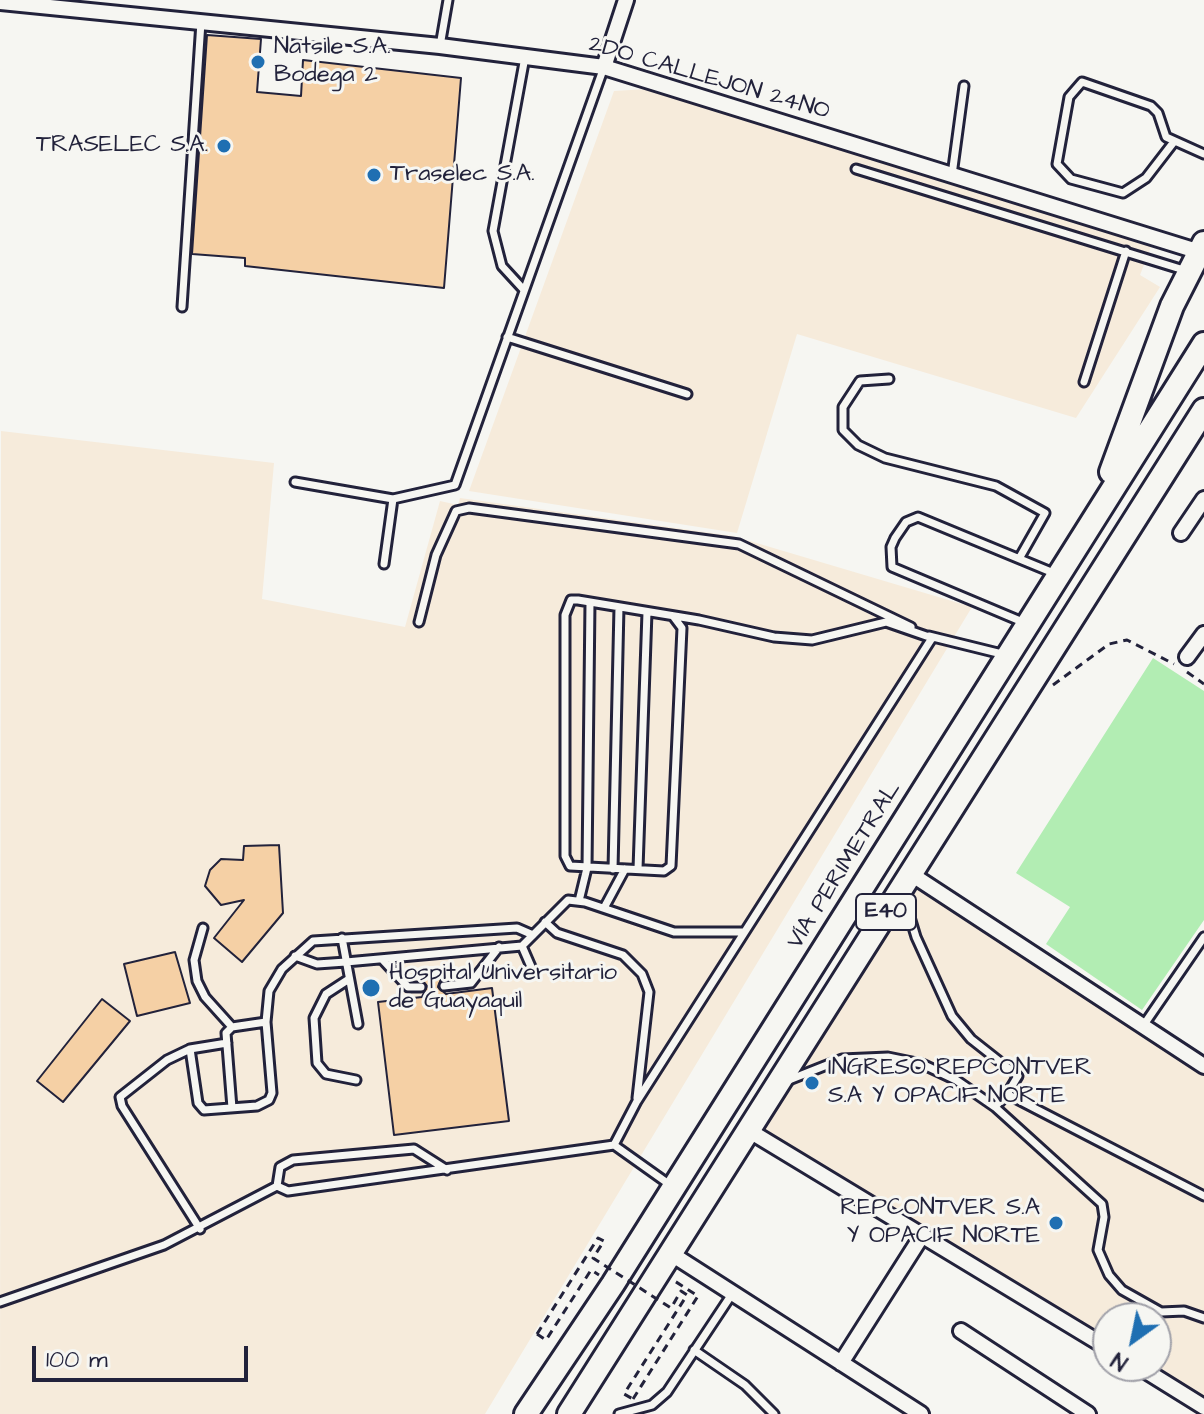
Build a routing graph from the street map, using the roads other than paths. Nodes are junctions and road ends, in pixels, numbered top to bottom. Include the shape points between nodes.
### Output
1 (448, 0) edge
2 (626, 0) edge
3 (0, 2) edge
4 (201, 22) junction
5 (440, 46) junction
6 (525, 55) junction
7 (604, 67) junction
8 (964, 86) dead end
9 (1173, 143) junction
10 (1204, 154) edge
11 (856, 169) dead end
12 (952, 175) junction
13 (1126, 251) junction
14 (1198, 256) edge
15 (524, 290) junction
16 (182, 307) dead end
17 (507, 337) junction
18 (1204, 344) edge
19 (889, 379) dead end
20 (1084, 382) dead end
21 (687, 394) dead end
22 (1204, 410) edge
23 (295, 482) dead end
24 (393, 499) junction
25 (1204, 499) edge
26 (1097, 511) junction
27 (1181, 533) dead end
28 (1020, 557) junction
29 (384, 564) dead end
30 (1058, 575) junction
31 (590, 602) junction
32 (619, 607) junction
33 (647, 612) junction
34 (673, 616) junction
35 (419, 622) dead end
36 (1027, 624) junction
37 (1204, 634) edge
38 (932, 638) junction
39 (1008, 655) junction
40 (1187, 657) dead end
41 (587, 868) junction
42 (613, 869) junction
43 (625, 869) junction
44 (638, 869) junction
45 (906, 881) junction
46 (579, 901) junction
47 (604, 908) junction
48 (545, 922) junction
49 (203, 928) dead end
50 (743, 932) junction
51 (533, 935) junction
52 (1204, 937) edge
53 (342, 938) junction
54 (522, 946) junction
55 (499, 947) junction
56 (295, 956) junction
57 (382, 959) junction
58 (346, 962) junction
59 (532, 969) dead end
60 (349, 979) junction
61 (444, 986) dead end
62 (421, 987) dead end
63 (266, 1022) junction
64 (358, 1024) dead end
65 (1143, 1026) junction
66 (232, 1027) junction
67 (227, 1043) junction
68 (190, 1049) junction
69 (1204, 1066) edge
70 (356, 1080) dead end
71 (776, 1085) junction
72 (1007, 1094) junction
73 (637, 1101) junction
74 (995, 1107) junction
75 (232, 1108) junction
76 (748, 1130) junction
77 (614, 1145) junction
78 (447, 1170) junction
79 (277, 1186) junction
80 (673, 1187) junction
81 (1204, 1196) edge
82 (200, 1229) junction
83 (923, 1234) junction
84 (665, 1262) junction
85 (732, 1294) junction
86 (0, 1302) edge
87 (1204, 1318) edge
88 (961, 1331) dead end
89 (1092, 1338) edge
90 (694, 1350) junction
91 (841, 1363) junction
92 (1164, 1382) edge
93 (1204, 1407) edge
94 (526, 1414) edge
95 (569, 1414) edge
96 (619, 1414) edge
97 (774, 1414) edge
98 (921, 1414) edge
99 (1088, 1414) edge

1 - 5 lane
2 - 7 street
3 - 4 street, 2DO CALLEJON 24NO
4 - 5 street, 2DO CALLEJON 24NO
4 - 16 lane
5 - 6 street, 2DO CALLEJON 24NO
6 - 7 street, 2DO CALLEJON 24NO
6 - 15 lane via 493,231 502,266
7 - 12 street, 2DO CALLEJON 24NO
7 - 15 lane
8 - 12 lane
9 - 9 lane via 1151,106 1082,82 1069,97 1057,164 1071,179 1123,193 1146,178
9 - 10 lane
11 - 13 lane
12 - 14 street, 2DO CALLEJON 24NO
13 - 14 lane
13 - 20 lane
14 - 26 highway via 1172,306
15 - 17 lane
17 - 21 lane
17 - 24 lane via 455,485
18 - 26 highway, VÍA PERIMETRAL / E40
19 - 28 lane via 860,381 843,407 843,430 858,445 885,458 996,486 1045,513
22 - 45 highway, E40
23 - 24 lane
24 - 29 lane
25 - 27 street
26 - 30 highway, VÍA PERIMETRAL / E40
28 - 30 lane
28 - 36 lane via 918,517 906,522 891,547 892,567
30 - 36 highway, VÍA PERIMETRAL / E40
31 - 32 lane
31 - 41 lane
31 - 41 lane via 571,600 565,615 565,856 570,866
32 - 33 lane
32 - 42 lane
33 - 34 lane
33 - 44 lane
34 - 38 lane via 787,638 812,640 886,622
34 - 44 lane via 682,628 671,866 668,871
35 - 38 lane via 441,544 456,511 469,508 739,544
36 - 39 highway, VÍA PERIMETRAL / E40
37 - 40 street
38 - 39 lane
38 - 50 lane
39 - 80 highway, VÍA PERIMETRAL / E40
41 - 42 lane
41 - 46 lane
42 - 43 lane
43 - 44 lane
43 - 47 lane
45 - 65 street
45 - 71 highway, E40
45 - 72 lane via 916,937 952,1016 971,1039 1018,1076
46 - 47 lane
46 - 48 lane via 568,900
47 - 50 lane via 674,932
48 - 51 lane
48 - 73 lane via 557,933 623,955 642,974 649,992
49 - 66 lane via 194,960 197,981
50 - 73 lane
51 - 53 lane via 517,928
51 - 54 lane
52 - 65 lane
53 - 56 lane via 313,941
53 - 58 lane
54 - 55 lane
54 - 59 lane
55 - 57 lane
55 - 61 lane via 471,983
56 - 58 lane via 317,964
56 - 63 lane via 269,991
57 - 58 lane
57 - 62 lane via 408,987
58 - 60 lane
60 - 64 lane
60 - 70 lane via 326,994 314,1018 317,1063 326,1074
63 - 66 lane
63 - 75 lane via 272,1093 257,1106
65 - 69 street
66 - 67 lane
67 - 68 lane
67 - 75 lane
68 - 75 lane via 198,1103 204,1110
68 - 82 lane via 120,1097
71 - 74 lane via 842,1059 888,1057 945,1074
71 - 76 highway, E40
72 - 74 lane
72 - 81 lane
73 - 77 lane
74 - 87 lane via 1102,1204 1098,1250 1122,1290 1161,1312 1184,1311
76 - 83 street
76 - 84 highway, E40
77 - 78 lane
77 - 80 lane
78 - 79 lane via 288,1191
78 - 79 lane via 414,1149 293,1160 280,1167
79 - 82 lane
80 - 94 highway, VÍA PERIMETRAL / E40
82 - 86 lane
83 - 89 street
83 - 91 street
84 - 85 street
84 - 95 highway, E40
85 - 90 lane
85 - 91 street
88 - 99 street
90 - 96 lane via 667,1392 652,1405
90 - 97 lane via 745,1385
91 - 98 street
92 - 93 street

